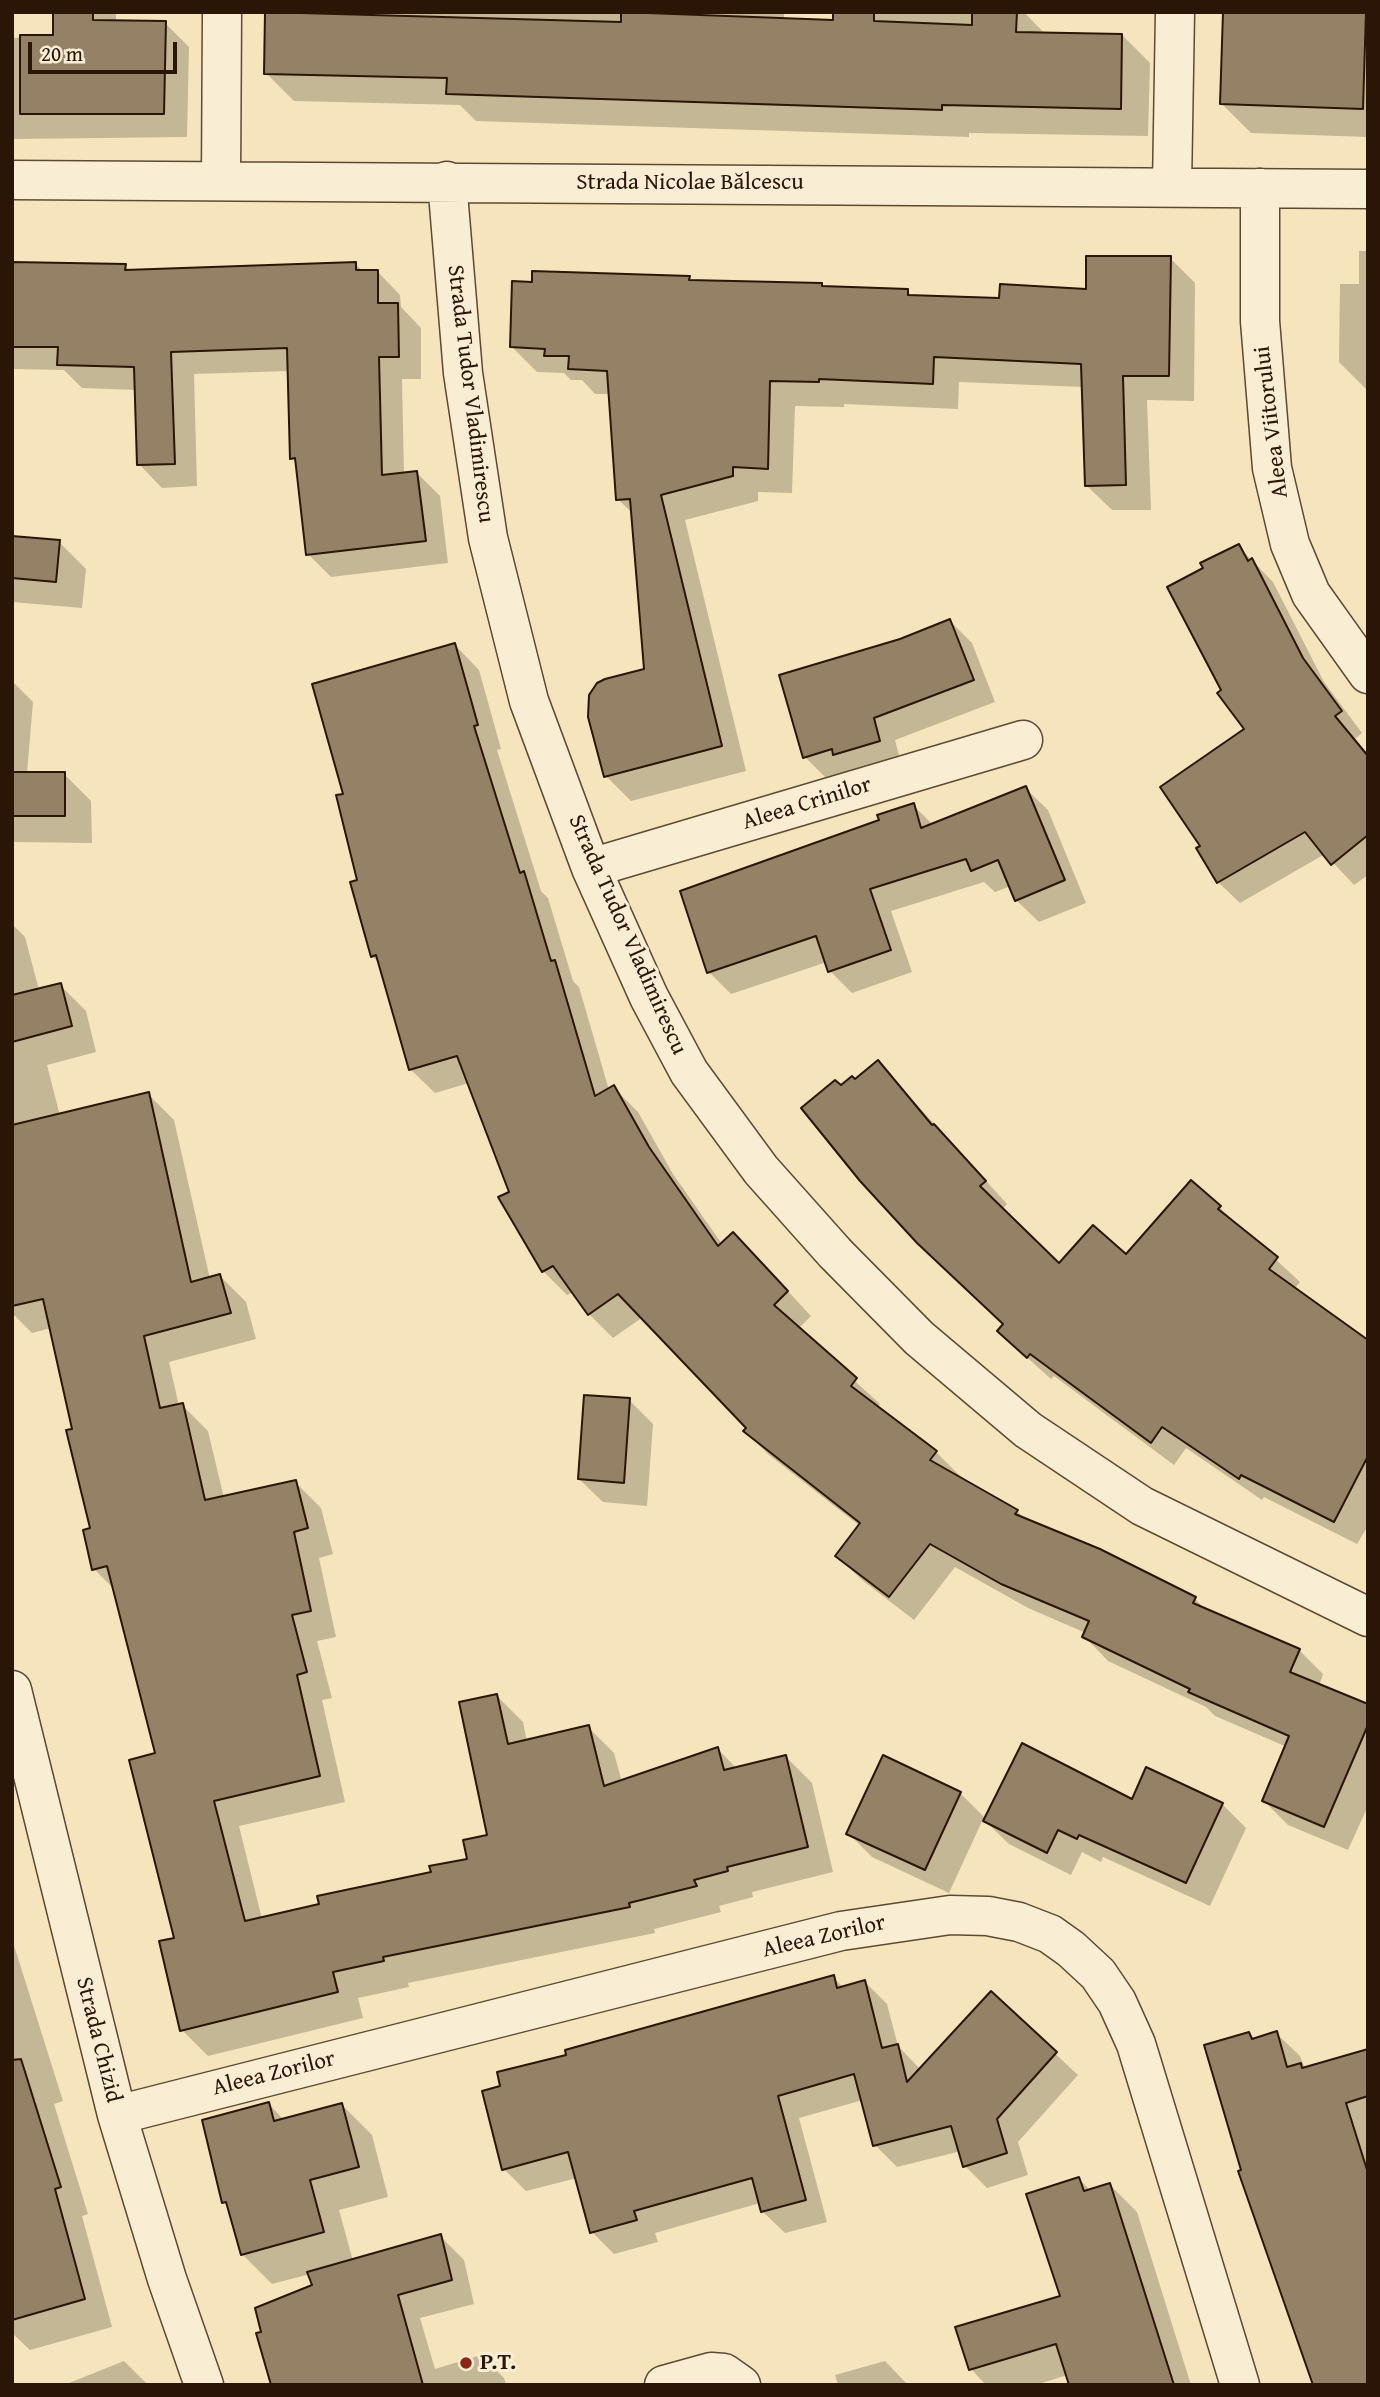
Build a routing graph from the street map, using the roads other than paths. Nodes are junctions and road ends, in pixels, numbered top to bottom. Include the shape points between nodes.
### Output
1 (222, 12) edge
2 (1175, 12) edge
3 (12, 180) edge
4 (221, 180) junction
5 (447, 181) junction
6 (1172, 186) junction
7 (1260, 188) junction
8 (1368, 189) edge
9 (1368, 674) edge
10 (1023, 740) dead end
11 (591, 868) junction
12 (1368, 1617) edge
13 (12, 1690) edge
14 (117, 2115) junction
15 (204, 2385) edge
16 (664, 2385) edge
17 (741, 2385) edge
18 (1240, 2385) edge

1 - 4 street
2 - 6 street
3 - 4 street, Strada Nicolae Bălcescu
4 - 5 street, Strada Nicolae Bălcescu
5 - 6 street, Strada Nicolae Bălcescu
5 - 11 street, Strada Tudor Vladimirescu via 463,373 488,538 530,701
6 - 7 street, Strada Nicolae Bălcescu
7 - 8 street, Strada Nicolae Bălcescu
7 - 9 street, Aleea Viitorului via 1260,321 1272,468 1290,544 1311,593
10 - 11 street, Aleea Crinilor
11 - 12 street, Strada Tudor Vladimirescu via 649,997 689,1072 761,1170 919,1338 1028,1430 1143,1506
13 - 14 street, Strada Chizid
14 - 15 street, Strada Chizid
14 - 18 street, Aleea Zorilor via 841,1931 950,1915 1018,1922 1050,1934 1071,1949 1098,1974 1117,2003 1136,2044
16 - 17 street via 711,2372 724,2373

